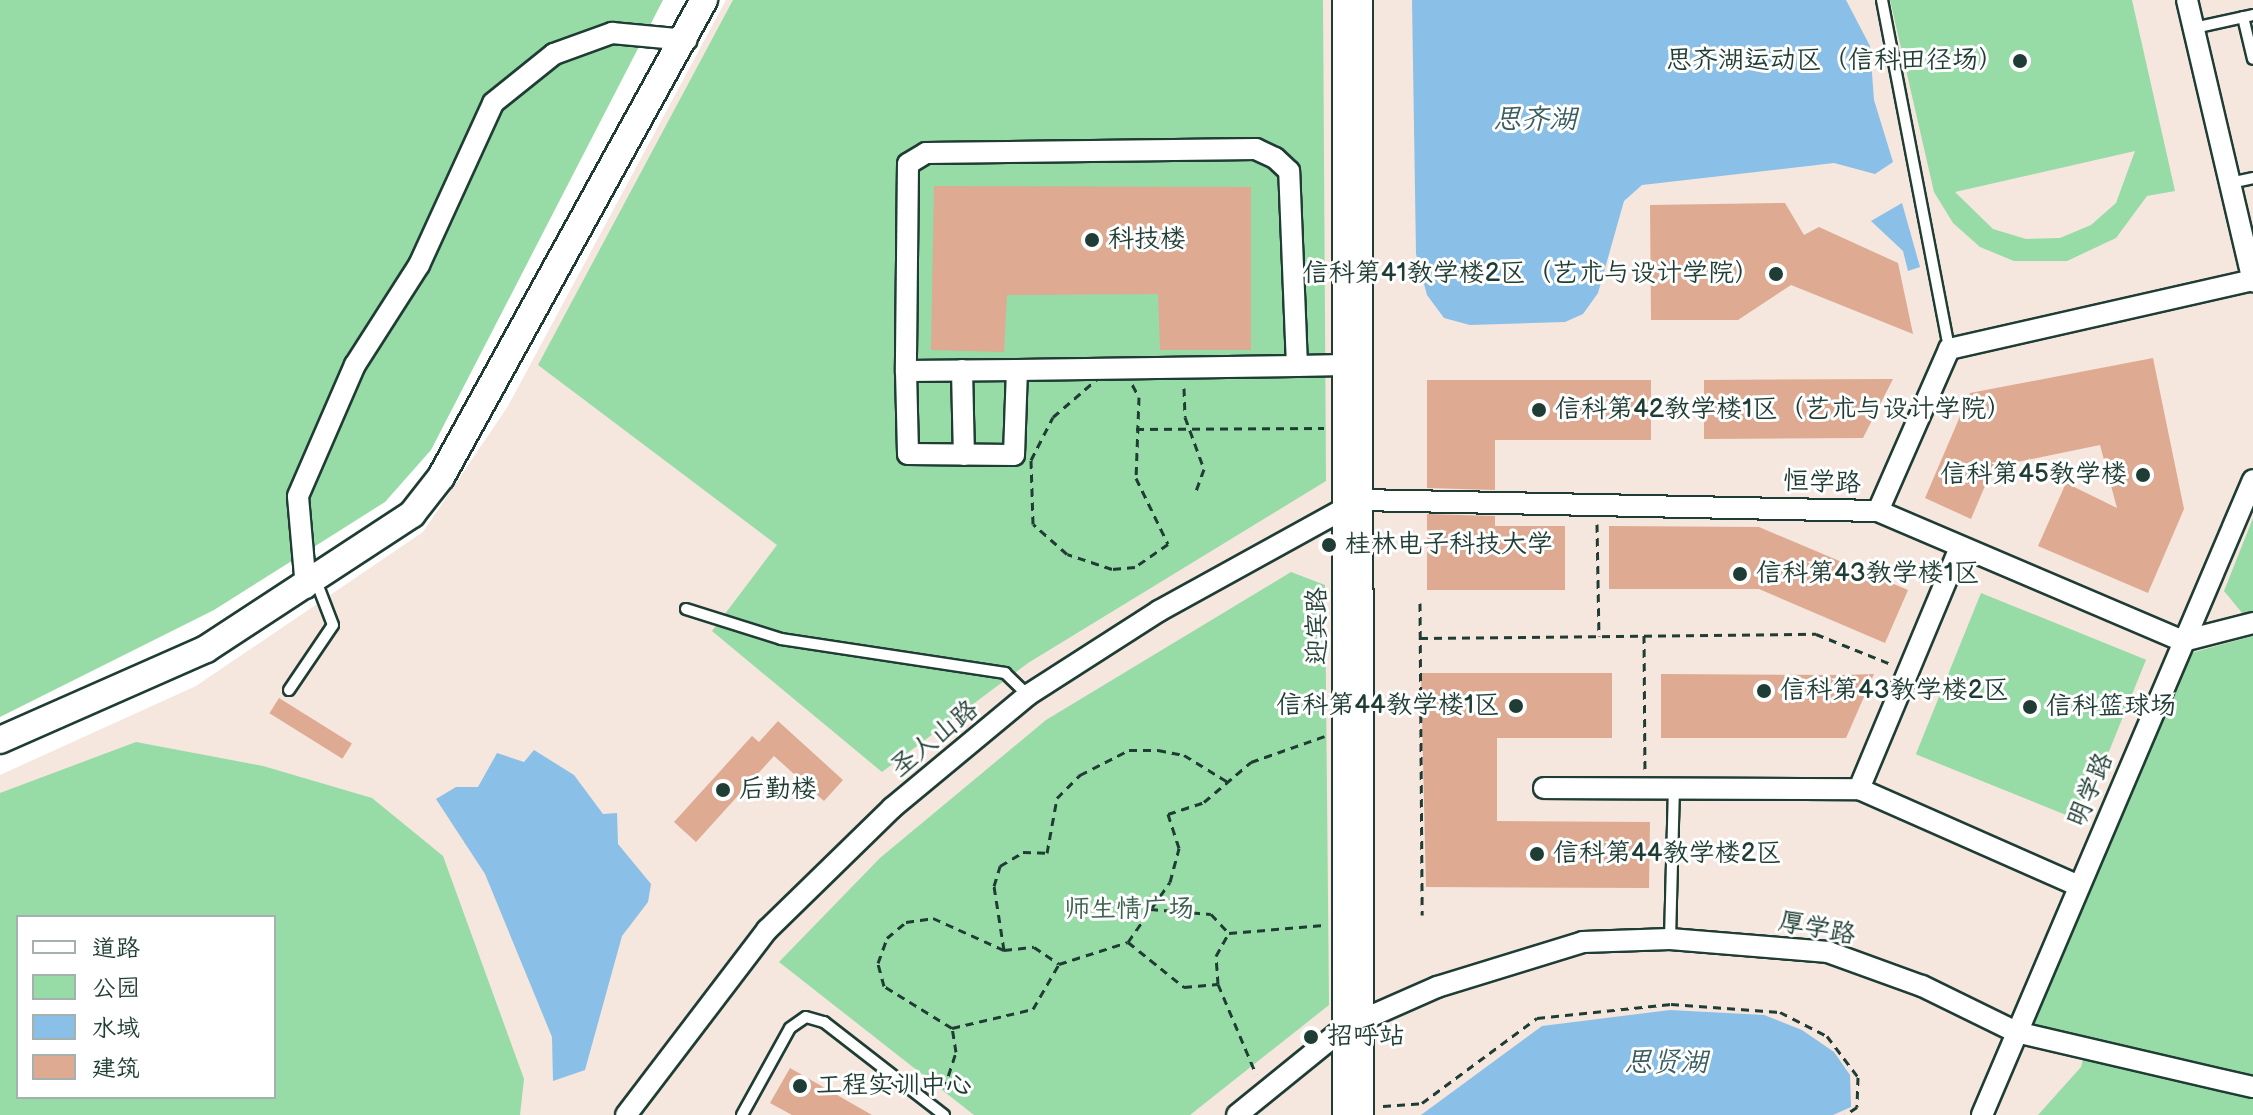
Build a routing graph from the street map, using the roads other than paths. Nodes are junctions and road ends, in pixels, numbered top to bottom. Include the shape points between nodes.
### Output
1 (704, 0) edge
2 (1343, 0) edge
3 (1362, 0) edge
4 (1882, 0) edge
5 (2187, 0) edge
6 (2248, 16) edge
7 (2194, 28) junction
8 (687, 40) junction
9 (2253, 59) edge
10 (2253, 178) edge
11 (2230, 183) junction
12 (2253, 281) edge
13 (1949, 349) junction
14 (1344, 365) junction
15 (1297, 366) junction
16 (962, 370) junction
17 (1017, 370) junction
18 (906, 371) junction
19 (964, 455) junction
20 (2253, 480) edge
21 (1352, 504) junction
22 (1878, 511) junction
23 (1959, 550) junction
24 (310, 584) junction
25 (686, 609) dead end
26 (2253, 623) edge
27 (2183, 641) junction
28 (289, 690) dead end
29 (1028, 695) junction
30 (0, 740) edge
31 (1674, 787) junction
32 (1544, 788) dead end
33 (1859, 789) junction
34 (2079, 886) junction
35 (1670, 939) junction
36 (1364, 1017) junction
37 (1344, 1028) junction
38 (2016, 1032) junction
39 (2253, 1087) edge
40 (1353, 1111) edge
41 (626, 1115) edge
42 (742, 1115) edge
43 (944, 1115) edge
44 (1237, 1115) edge
45 (1982, 1115) edge

1 - 8 street
2 - 14 street, 迎宾路
3 - 21 street, 迎宾路
4 - 13 lane
5 - 7 street
6 - 7 lane
6 - 9 lane
7 - 11 street
8 - 24 street via 430,494 412,514
8 - 24 street via 612,33 554,54 493,103 419,265 355,365 298,496
10 - 11 lane
11 - 12 street
12 - 13 street
13 - 22 street
14 - 15 street
14 - 21 street, 迎宾路
15 - 17 street
15 - 18 street via 1289,171 1256,149 926,153 908,164
16 - 17 street
16 - 18 street
16 - 19 street
17 - 19 street via 1014,455
18 - 19 street via 908,454
20 - 27 street, 明学路
21 - 22 street, 恒学路 via 1597,500
21 - 29 street, 圣人山路
21 - 36 street, 迎宾路
21 - 37 street, 迎宾路 via 1344,732
22 - 23 street, 恒学路
23 - 27 street, 恒学路
23 - 33 street
24 - 28 lane via 333,625
24 - 30 street via 206,649
25 - 29 lane via 781,639 1005,673
26 - 27 street
27 - 34 street, 明学路
29 - 41 street, 圣人山路 via 892,808 767,930
31 - 32 street
31 - 33 street
31 - 35 lane
33 - 34 street
34 - 38 street, 明学路
35 - 36 street, 厚学路 via 1583,942 1514,959
35 - 38 street, 厚学路 via 1828,952 1922,986
36 - 37 street, 厚学路
36 - 40 street, 迎宾路
37 - 40 street, 迎宾路
37 - 44 street
38 - 39 street, 厚学路
38 - 45 street, 明学路
42 - 43 lane via 790,1028 806,1017 824,1022

